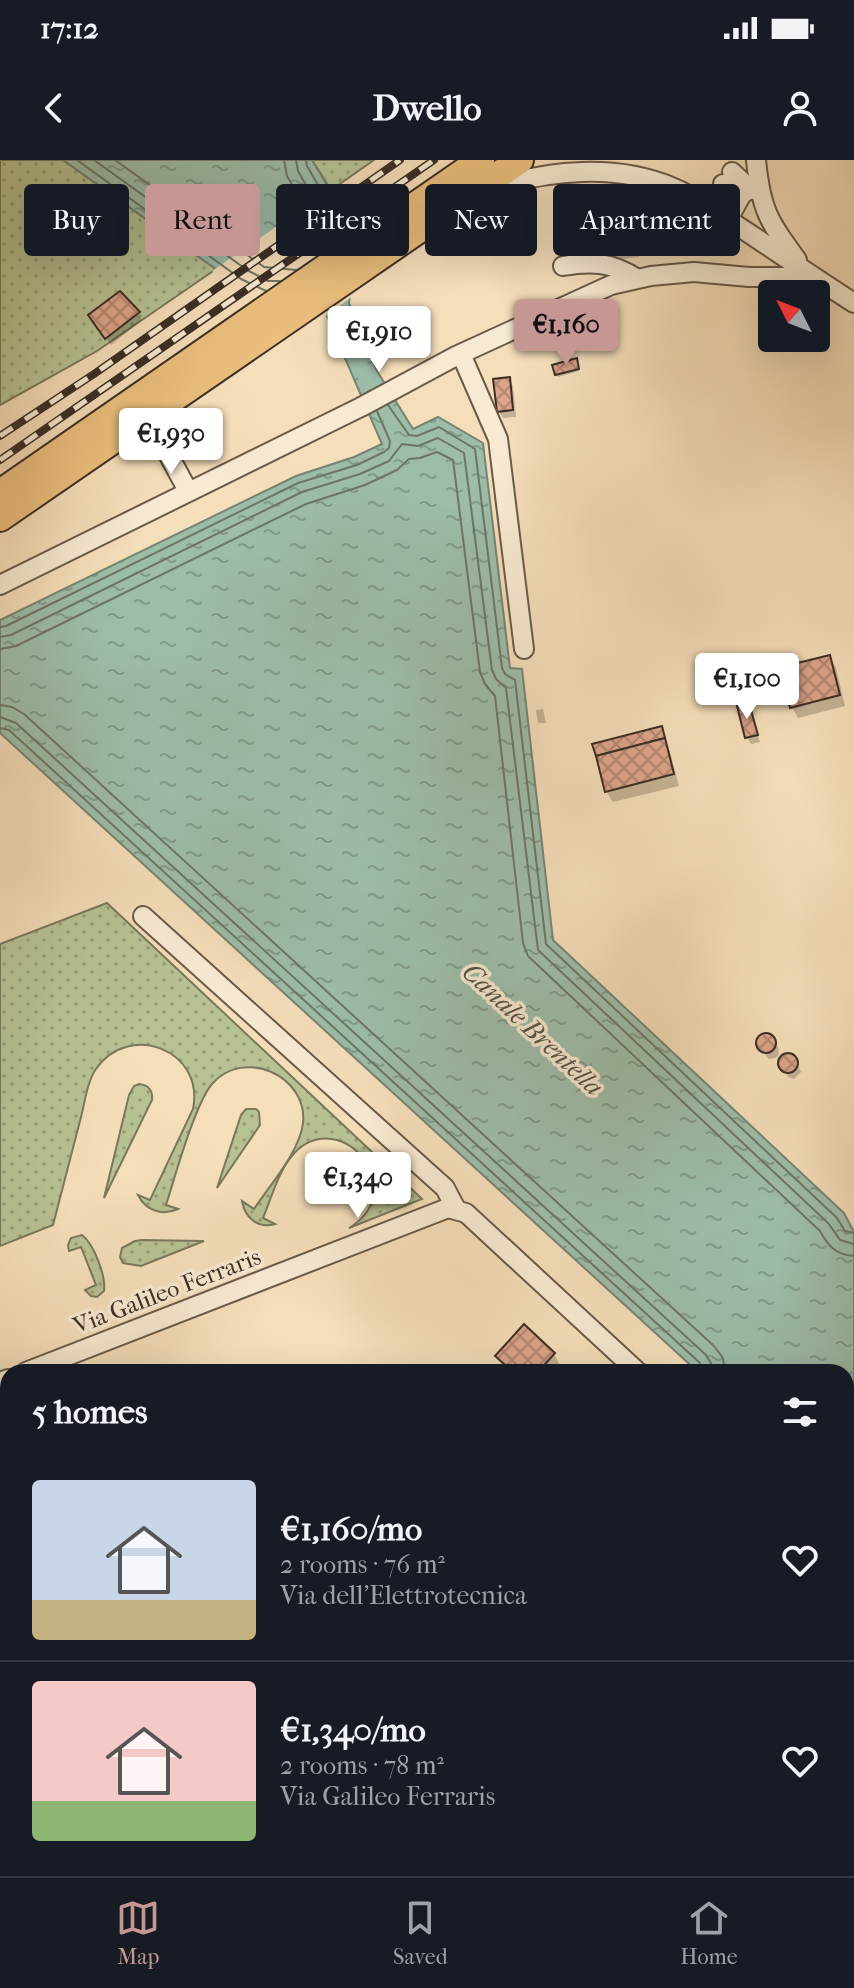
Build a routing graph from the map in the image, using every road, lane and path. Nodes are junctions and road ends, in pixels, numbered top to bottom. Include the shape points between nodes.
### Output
1 (473, 160) edge
2 (481, 160) edge
3 (520, 160) edge
4 (756, 160) edge
5 (728, 178) dead end
6 (484, 184) edge
7 (505, 184) edge
8 (662, 184) edge
9 (749, 192) junction
10 (740, 204) edge
11 (766, 214) junction
12 (425, 216) edge
13 (412, 220) junction
14 (740, 227) edge
15 (744, 230) junction
16 (563, 266) dead end
17 (808, 273) junction
18 (636, 278) junction
19 (854, 303) edge
20 (231, 346) junction
21 (461, 354) junction
22 (166, 450) dead end
23 (188, 491) junction
24 (0, 493) edge
25 (0, 518) edge
26 (0, 585) edge
27 (524, 649) dead end
28 (143, 916) dead end
29 (456, 1209) junction
30 (47, 1364) edge
31 (629, 1364) edge

1 - 13 highway
2 - 13 highway
3 - 6 highway
4 - 9 street
5 - 9 street
7 - 8 street via 579,172 613,172
9 - 10 street
9 - 11 street
11 - 15 street
11 - 17 street
12 - 13 highway
13 - 20 highway
14 - 15 street
15 - 17 street
16 - 18 street via 602,262
17 - 18 street via 749,277 694,272
17 - 19 street
18 - 21 street
20 - 24 highway
20 - 25 highway
21 - 23 street
21 - 27 street via 498,439
22 - 23 street
23 - 26 street
28 - 29 street via 445,1188
29 - 30 street, Via Galileo Ferraris
29 - 31 street

